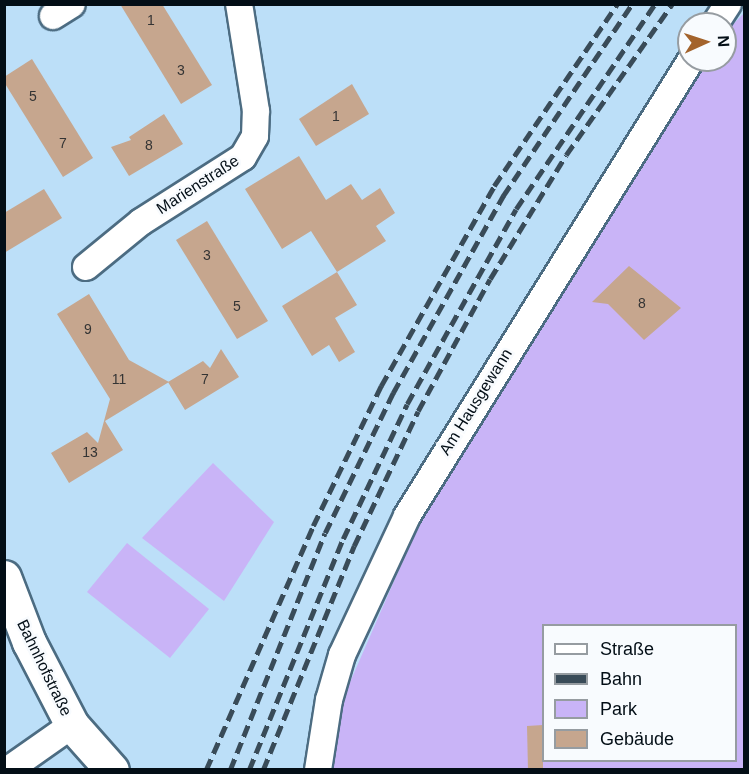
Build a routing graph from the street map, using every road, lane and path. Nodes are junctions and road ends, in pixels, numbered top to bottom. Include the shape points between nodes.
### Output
1 (239, 4) edge
2 (684, 72) edge
3 (86, 267) dead end
4 (4, 577) edge
5 (72, 725) junction
6 (8, 770) edge
7 (112, 770) edge
8 (318, 770) edge

1 - 3 street, Marienstraße via 256,111 255,136 243,157 141,222
2 - 8 street, Am Hausgewann via 406,516 342,655 329,700
4 - 5 main road, Bahnhofstraße via 29,642
5 - 6 street
5 - 7 main road, Bahnhofstraße

